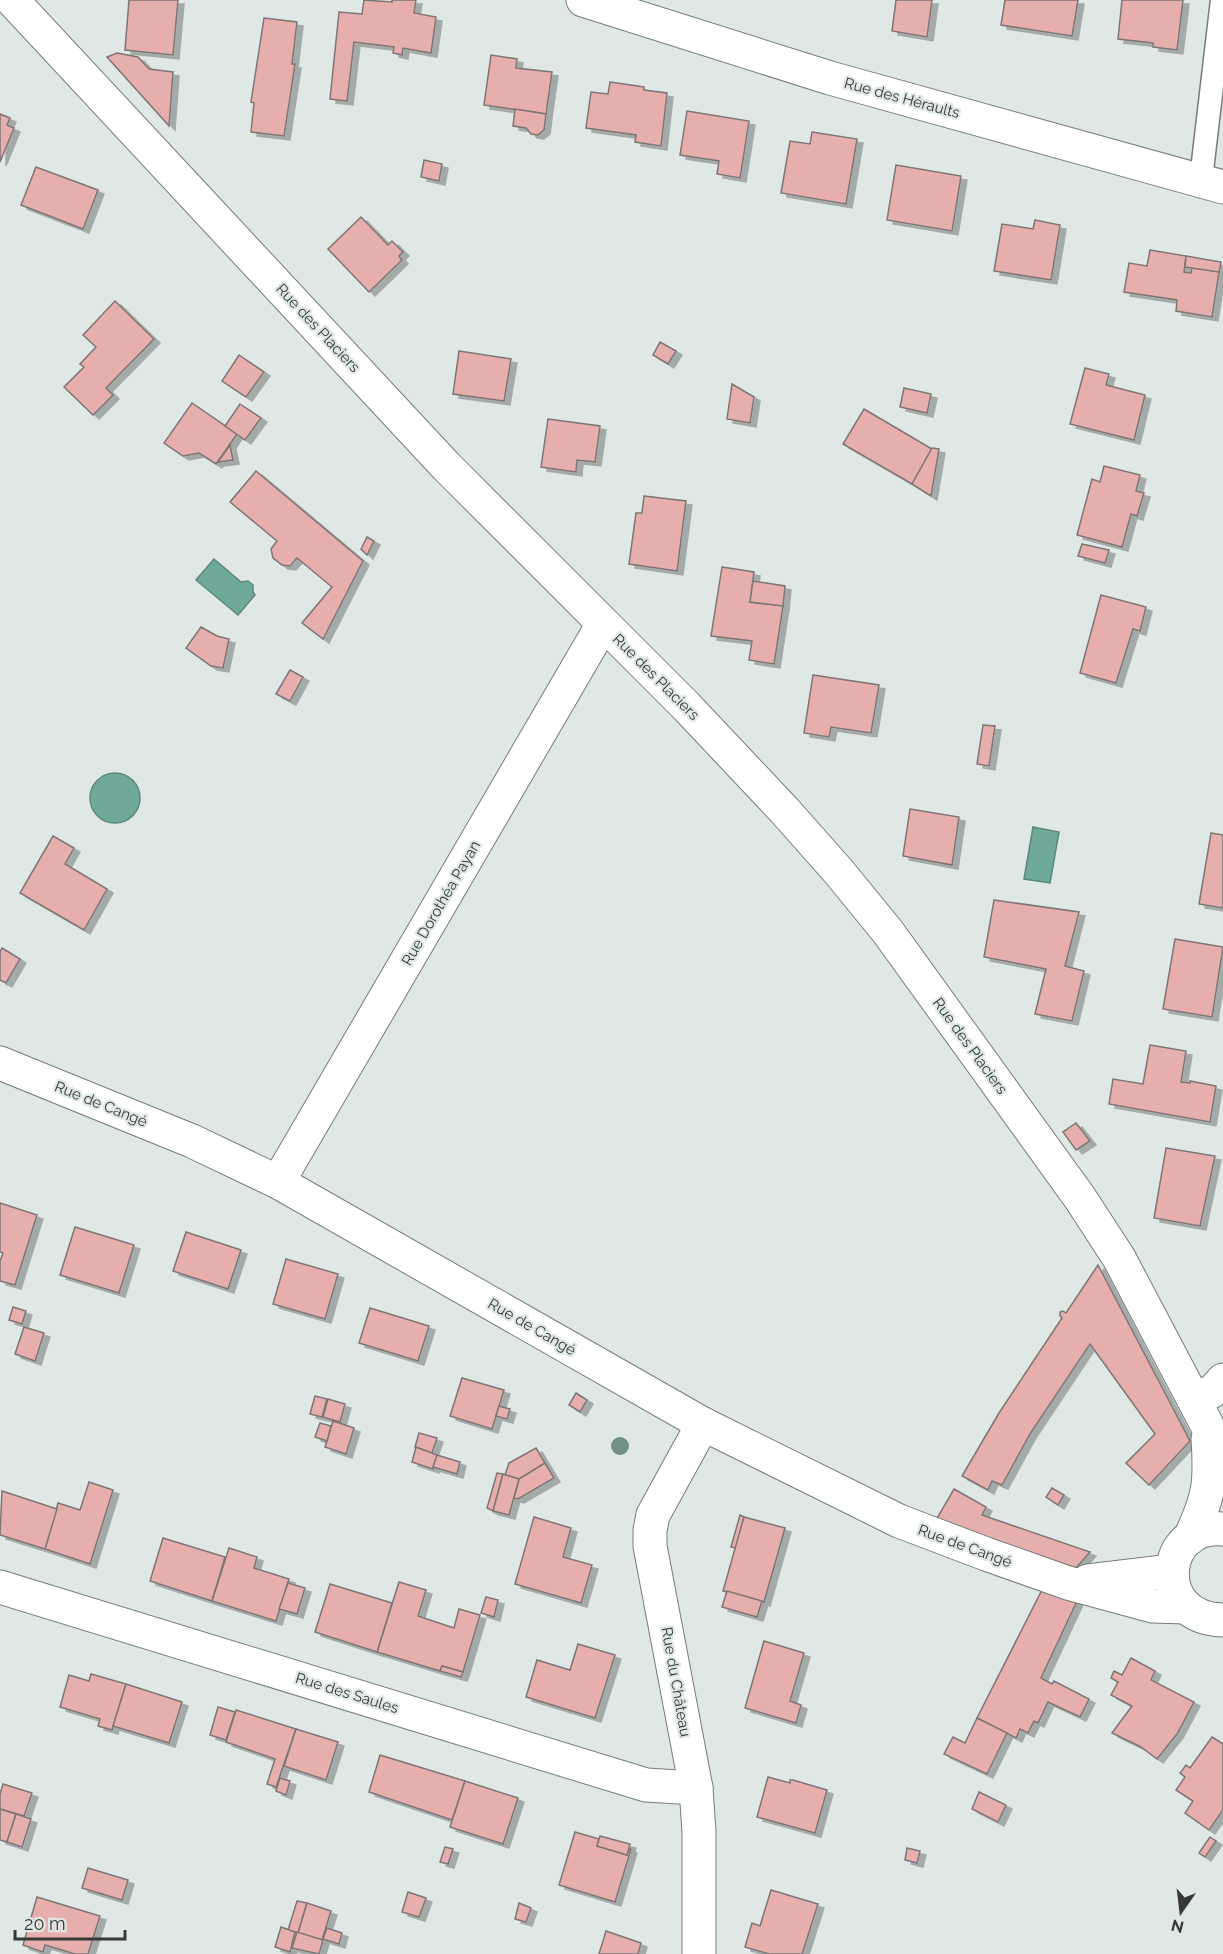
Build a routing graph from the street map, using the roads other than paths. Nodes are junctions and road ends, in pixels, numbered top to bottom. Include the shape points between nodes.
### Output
1 (12, 0) edge
2 (583, 0) edge
3 (1222, 0) edge
4 (1212, 183) edge
5 (603, 624) junction
6 (0, 1063) edge
7 (278, 1182) junction
8 (1223, 1380) edge
9 (1208, 1415) edge
10 (703, 1424) junction
11 (1223, 1466) edge
12 (1223, 1529) edge
13 (1190, 1538) junction
14 (1172, 1571) junction
15 (1068, 1582) junction
16 (0, 1587) edge
17 (1210, 1622) edge
18 (696, 1788) junction
19 (699, 1954) edge

1 - 5 street, Rue des Placiers via 446,466
2 - 4 street, Rue des Héraults via 830,78
3 - 4 lane
5 - 7 street, Rue Dorothéa Payan
5 - 9 street, Rue des Placiers via 785,811 888,932 1080,1198 1119,1258
6 - 7 street, Rue de Cangé
7 - 10 street, Rue de Cangé
8 - 9 street via 1214,1390
9 - 11 street, Rue des Placiers
9 - 13 street, Rue des Placiers via 1209,1491
10 - 15 street, Rue de Cangé via 899,1521
10 - 18 street, Rue du Château via 653,1515 650,1530
12 - 13 street via 1202,1531
13 - 14 street, Rue des Placiers via 1181,1547
14 - 15 street, Rue de Cangé
14 - 17 street via 1177,1597
15 - 17 street, Rue de Cangé
16 - 18 street, Rue des Saules via 646,1785
18 - 19 street, Rue du Château

